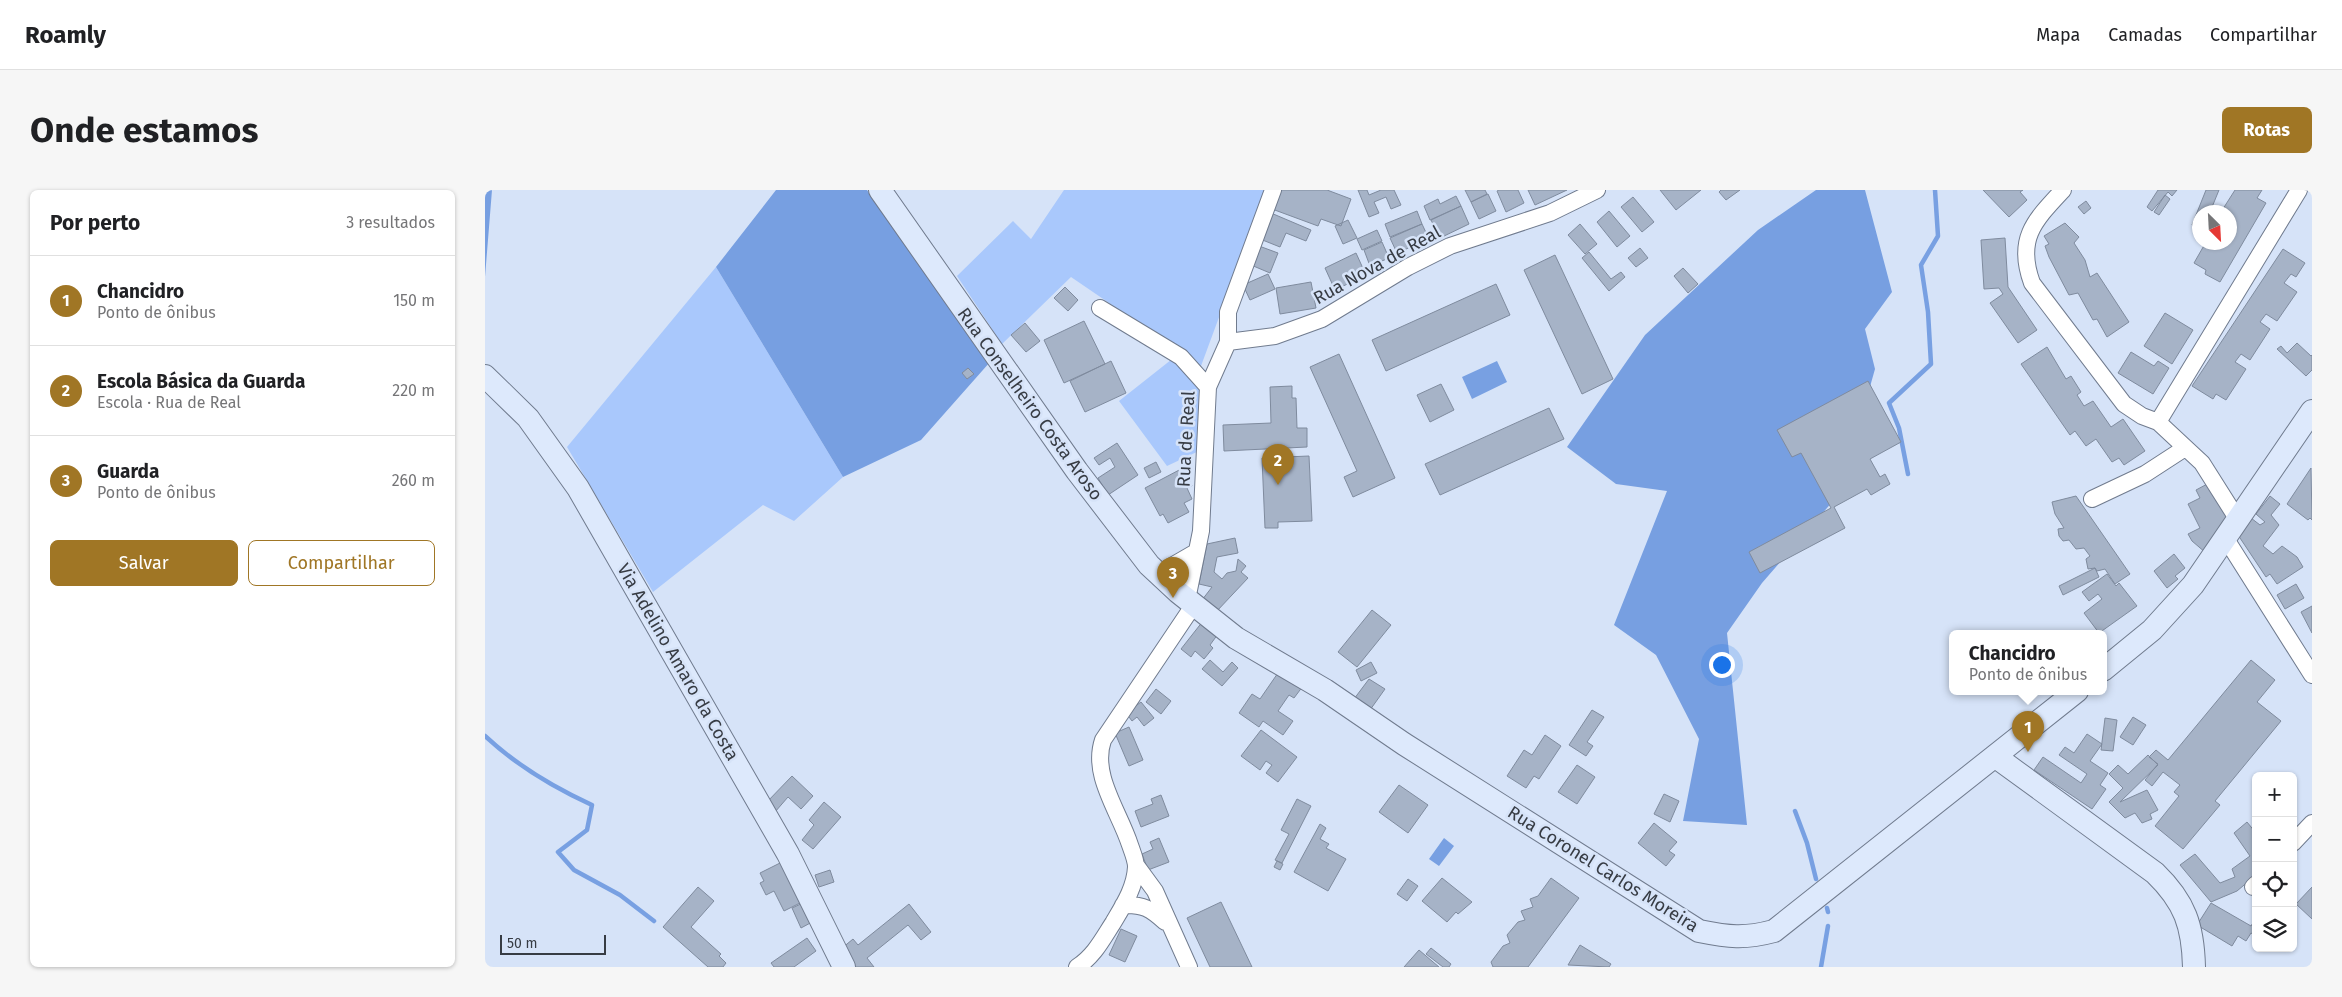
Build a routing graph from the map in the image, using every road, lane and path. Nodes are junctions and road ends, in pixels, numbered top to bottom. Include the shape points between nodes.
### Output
1 (880, 190) edge
2 (1273, 190) edge
3 (1597, 190) edge
4 (2063, 190) edge
5 (2299, 190) edge
6 (1100, 308) dead end
7 (1228, 342) junction
8 (485, 376) edge
9 (1207, 387) junction
10 (2312, 411) edge
11 (2158, 422) junction
12 (2185, 448) junction
13 (2092, 499) dead end
14 (2232, 530) junction
15 (1196, 552) junction
16 (1158, 574) junction
17 (1189, 602) junction
18 (2107, 667) edge
19 (2312, 675) edge
20 (2072, 695) edge
21 (1996, 757) junction
22 (2312, 823) edge
23 (2297, 839) edge
24 (1136, 865) junction
25 (1123, 905) junction
26 (1171, 927) junction
27 (838, 965) edge
28 (1077, 967) edge
29 (1189, 967) edge
30 (2194, 967) edge

1 - 16 main road, Rua Conselheiro Costa Aroso via 1077,471
2 - 7 street, Rua de Real via 1227,312
3 - 7 street, Rua Nova de Real via 1550,213 1450,246 1408,267 1322,319 1275,336
4 - 11 street via 2037,218 2029,234 2025,250 2032,283 2124,404 2141,416
5 - 11 street
6 - 9 street via 1181,357
7 - 9 street, Rua de Real
8 - 27 main road, Via Adelino Amaro da Costa via 528,418 578,488 788,854
9 - 15 street, Rua de Real via 1201,532
10 - 14 main road
11 - 12 street
12 - 13 street via 2145,474
12 - 14 street via 2202,463
14 - 18 main road via 2174,607 2152,630
14 - 19 street
15 - 16 street
15 - 17 street, Rua de Real
16 - 17 main road, Rua Conselheiro Costa Aroso
17 - 21 main road, Rua Coronel Carlos Moreira via 1236,638 1325,690 1679,919 1699,931 1723,936 1750,937 1774,930
17 - 24 street, Rua de Real via 1099,750 1099,766
20 - 21 main road, Rua Coronel Carlos Moreira
21 - 30 main road via 2155,873 2169,887 2184,910
22 - 23 street
24 - 25 street via 1133,884
24 - 26 street via 1155,891
25 - 26 street via 1139,904 1151,908
25 - 28 street via 1095,952
26 - 29 street

